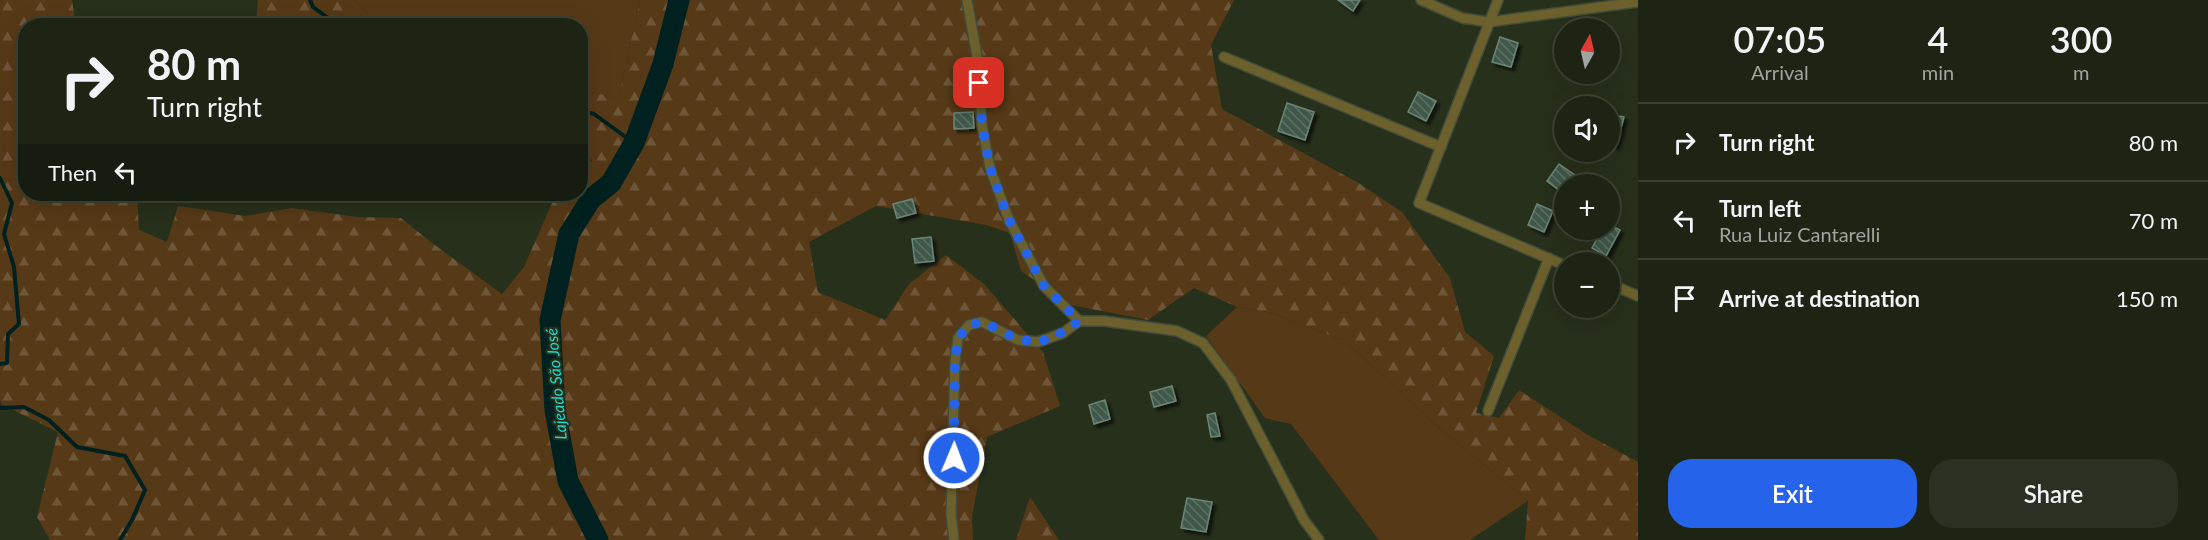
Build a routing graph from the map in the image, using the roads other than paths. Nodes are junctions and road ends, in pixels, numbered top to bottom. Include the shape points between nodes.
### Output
1 (967, 0) edge
2 (1420, 0) edge
3 (1498, 0) edge
4 (1638, 2) edge
5 (1489, 22) junction
6 (1224, 57) dead end
7 (1441, 147) junction
8 (1549, 258) junction
9 (1554, 260) edge
10 (1620, 288) edge
11 (1638, 296) edge
12 (1079, 321) junction
13 (1488, 411) dead end
14 (954, 540) edge
15 (1319, 540) edge

1 - 12 street via 990,168 1009,220 1044,286
2 - 5 street via 1462,18
3 - 5 street
4 - 5 street
5 - 7 street
6 - 7 street
7 - 8 street via 1419,203
8 - 9 street
8 - 13 street
10 - 11 street
12 - 14 street via 1038,342 1018,340 982,322 969,325 958,338 951,515
12 - 15 street via 1177,331 1203,343 1231,380 1304,520

